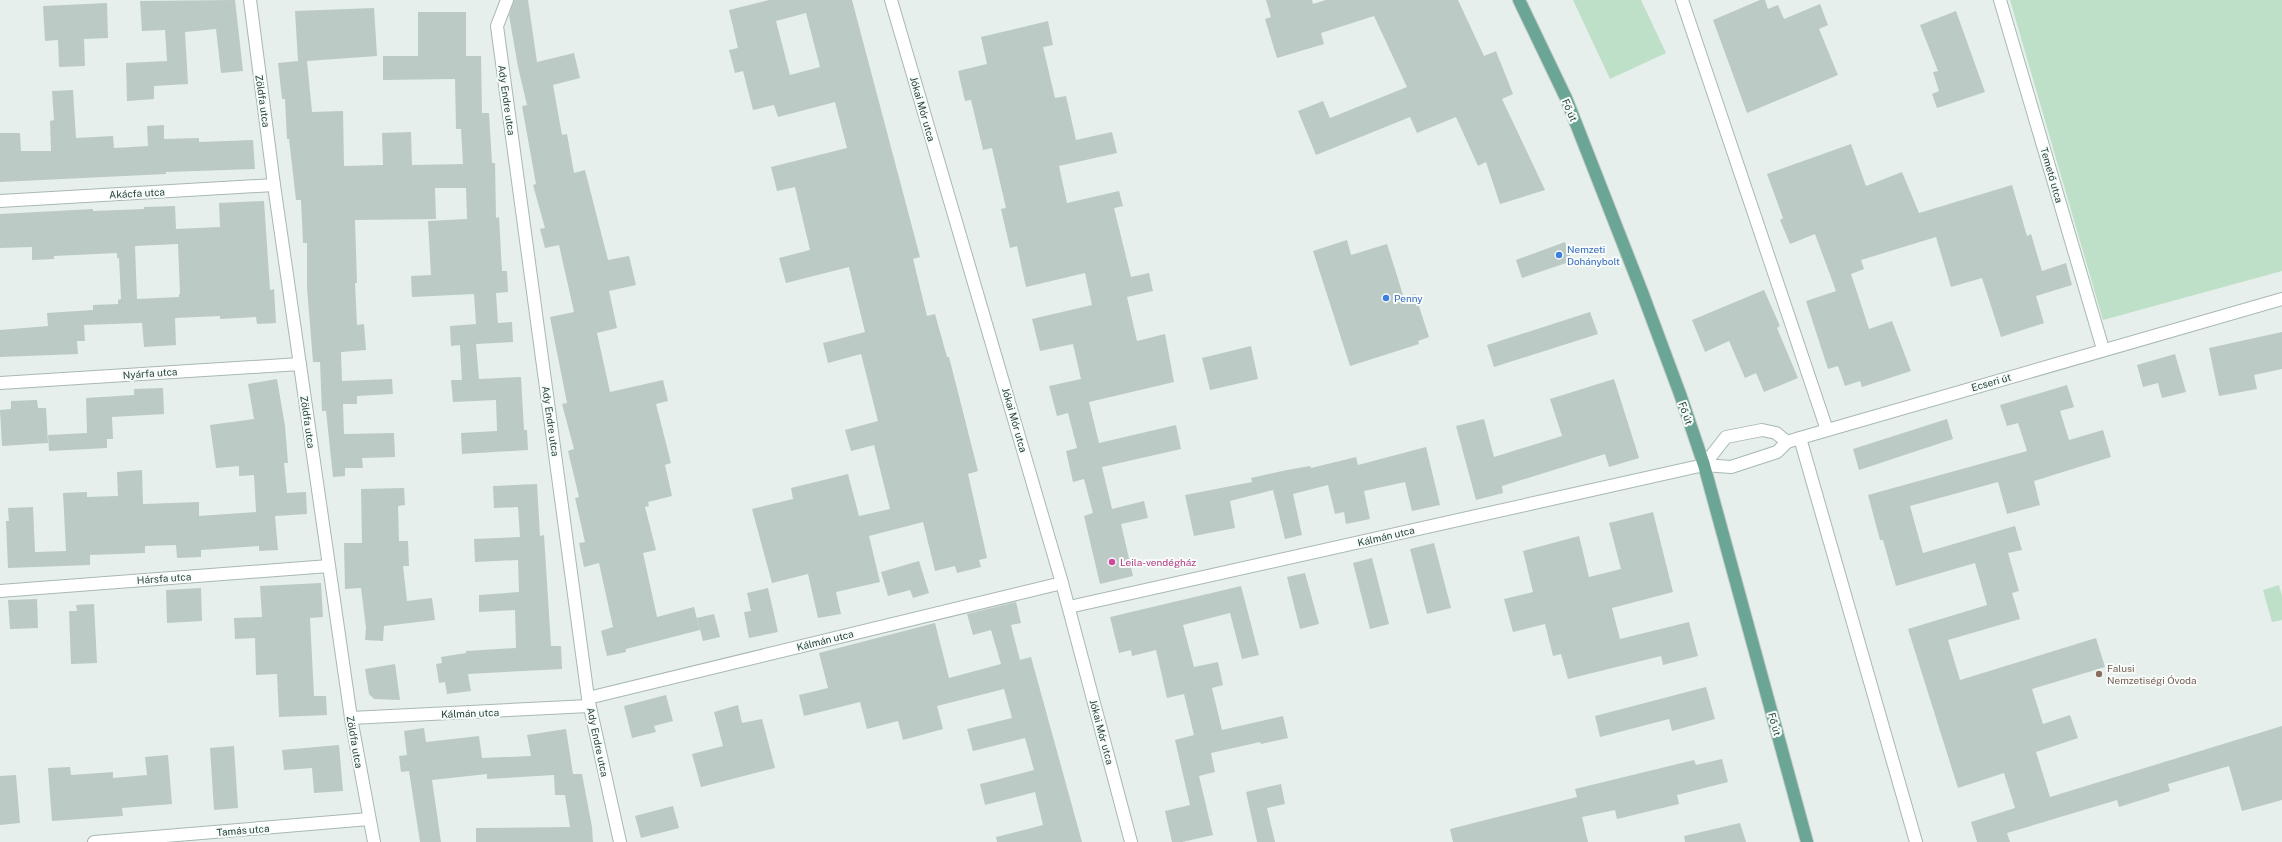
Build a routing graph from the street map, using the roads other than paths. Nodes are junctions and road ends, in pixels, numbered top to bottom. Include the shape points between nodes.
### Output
1 (250, 0) edge
2 (506, 0) edge
3 (891, 0) edge
4 (1518, 0) edge
5 (1682, 0) edge
6 (2000, 0) edge
7 (274, 185) junction
8 (0, 201) edge
9 (2282, 299) edge
10 (2103, 349) junction
11 (300, 364) junction
12 (0, 382) edge
13 (1827, 430) junction
14 (1800, 438) junction
15 (1787, 442) junction
16 (1704, 465) junction
17 (329, 566) junction
18 (1062, 583) junction
19 (0, 591) edge
20 (1069, 607) junction
21 (589, 702) junction
22 (351, 718) junction
23 (369, 819) junction
24 (94, 842) edge
25 (374, 842) edge
26 (620, 842) edge
27 (1131, 842) edge
28 (1807, 842) edge
29 (1916, 842) edge

1 - 7 street, Zöldfa utca
2 - 21 street, Ady Endre utca via 497,26
3 - 18 street, Jókai Mór utca
4 - 16 main road, Fő út via 1566,98 1601,184
5 - 13 street
6 - 10 street, Temető utca
7 - 8 street, Akácfa utca
7 - 11 street, Zöldfa utca
9 - 10 street, Ecseri út
10 - 13 street, Ecseri út
11 - 12 street, Nyárfa utca
11 - 17 street, Zöldfa utca
13 - 14 street, Ecseri út
14 - 15 street, Ecseri út
14 - 29 street
15 - 16 street, Ecseri út via 1777,452 1731,467
15 - 16 street via 1776,432 1762,430 1726,438
16 - 20 street, Kálmán utca
16 - 28 main road, Fő út
17 - 19 street, Hársfa utca
17 - 22 street, Zöldfa utca
18 - 20 street, Jókai Mór utca
18 - 21 street, Kálmán utca
20 - 27 street, Jókai Mór utca
21 - 22 street, Kálmán utca
21 - 26 street, Ady Endre utca
22 - 23 street, Zöldfa utca
23 - 24 street, Tamás utca
23 - 25 street, Zöldfa utca

